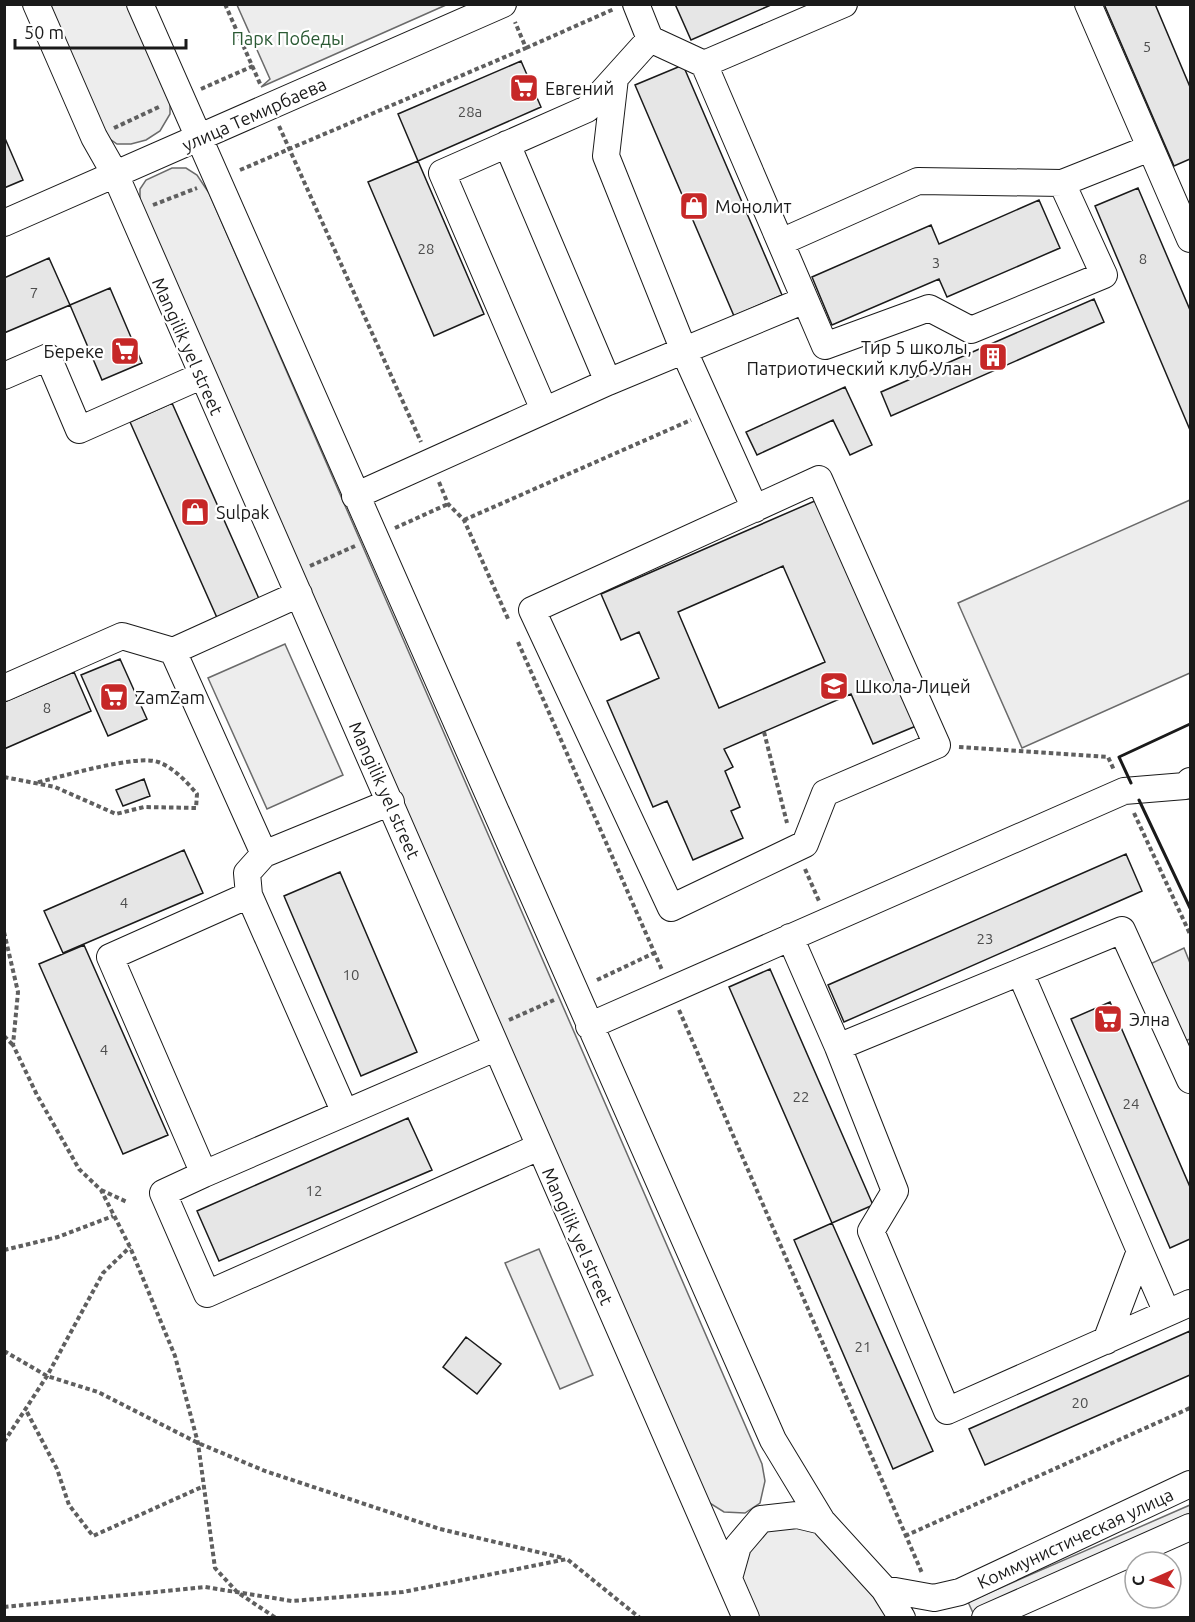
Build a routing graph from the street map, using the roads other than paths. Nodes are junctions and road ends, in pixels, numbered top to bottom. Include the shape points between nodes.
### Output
1 (36, 4) edge
2 (140, 4) edge
3 (636, 4) edge
4 (844, 4) edge
5 (1088, 4) edge
6 (507, 10) edge
7 (650, 39) junction
8 (704, 64) junction
9 (615, 78) junction
10 (200, 138) junction
11 (507, 144) junction
12 (1150, 148) junction
13 (115, 174) junction
14 (1062, 183) junction
15 (4, 223) edge
16 (1191, 239) edge
17 (781, 242) junction
18 (805, 300) junction
19 (684, 351) junction
20 (4, 376) edge
21 (201, 376) junction
22 (609, 382) junction
23 (544, 410) junction
24 (355, 496) junction
25 (755, 509) junction
26 (298, 594) junction
27 (173, 651) junction
28 (4, 688) edge
29 (1189, 786) edge
30 (391, 802) junction
31 (264, 854) junction
32 (249, 896) junction
33 (789, 936) junction
34 (1020, 972) junction
35 (589, 1026) junction
36 (838, 1047) junction
37 (486, 1052) dead end
38 (1191, 1080) edge
39 (345, 1113) junction
40 (530, 1151) dead end
41 (204, 1174) junction
42 (1140, 1251) junction
43 (1191, 1303) edge
44 (1167, 1313) junction
45 (1106, 1341) junction
46 (1191, 1484) edge
47 (822, 1521) junction
48 (1191, 1527) edge
49 (729, 1578) junction
50 (884, 1589) junction
51 (746, 1617) edge
52 (902, 1617) edge
53 (985, 1617) edge

1 - 13 street, Mangilik yel street via 94,137
2 - 10 street
3 - 7 street
4 - 8 street
5 - 12 street
6 - 10 street, улица Темирбаева
7 - 8 street
7 - 9 street
8 - 17 street
9 - 11 street via 587,109
9 - 19 street via 606,156
10 - 13 street, улица Темирбаева
10 - 24 street
11 - 22 street
11 - 23 street via 442,173
12 - 14 street
12 - 16 street
13 - 15 street, улица Темирбаева
13 - 21 street, Mangilik yel street
14 - 17 street via 918,181
14 - 18 street via 1104,275 971,330 929,308 825,346
17 - 18 street
18 - 19 street
19 - 22 street
19 - 25 street
20 - 21 street via 48,357 79,430
21 - 26 street, Mangilik yel street
22 - 23 street
23 - 24 street
24 - 35 street
25 - 25 street via 532,610 671,908 805,844 825,793 937,745 819,479
26 - 27 street
26 - 30 street, Mangilik yel street
27 - 28 street via 122,636
27 - 31 street
29 - 33 street via 1124,791
30 - 31 street
30 - 49 street, Mangilik yel street
31 - 32 street via 247,873
32 - 39 street
32 - 41 street via 110,957
33 - 35 street
33 - 36 street
34 - 36 street
34 - 38 street via 1122,930
34 - 42 street
35 - 47 street via 773,1440
36 - 45 street via 895,1191 871,1231 947,1412
37 - 39 street
39 - 41 street
40 - 41 street via 207,1294 164,1193
42 - 44 street
42 - 45 street
43 - 44 street
44 - 45 street
46 - 50 street, Коммунистическая улица via 960,1592 934,1598
47 - 49 street via 797,1515 761,1519 738,1546
47 - 50 street
48 - 53 street
49 - 51 street, Mangilik yel street
50 - 52 street

